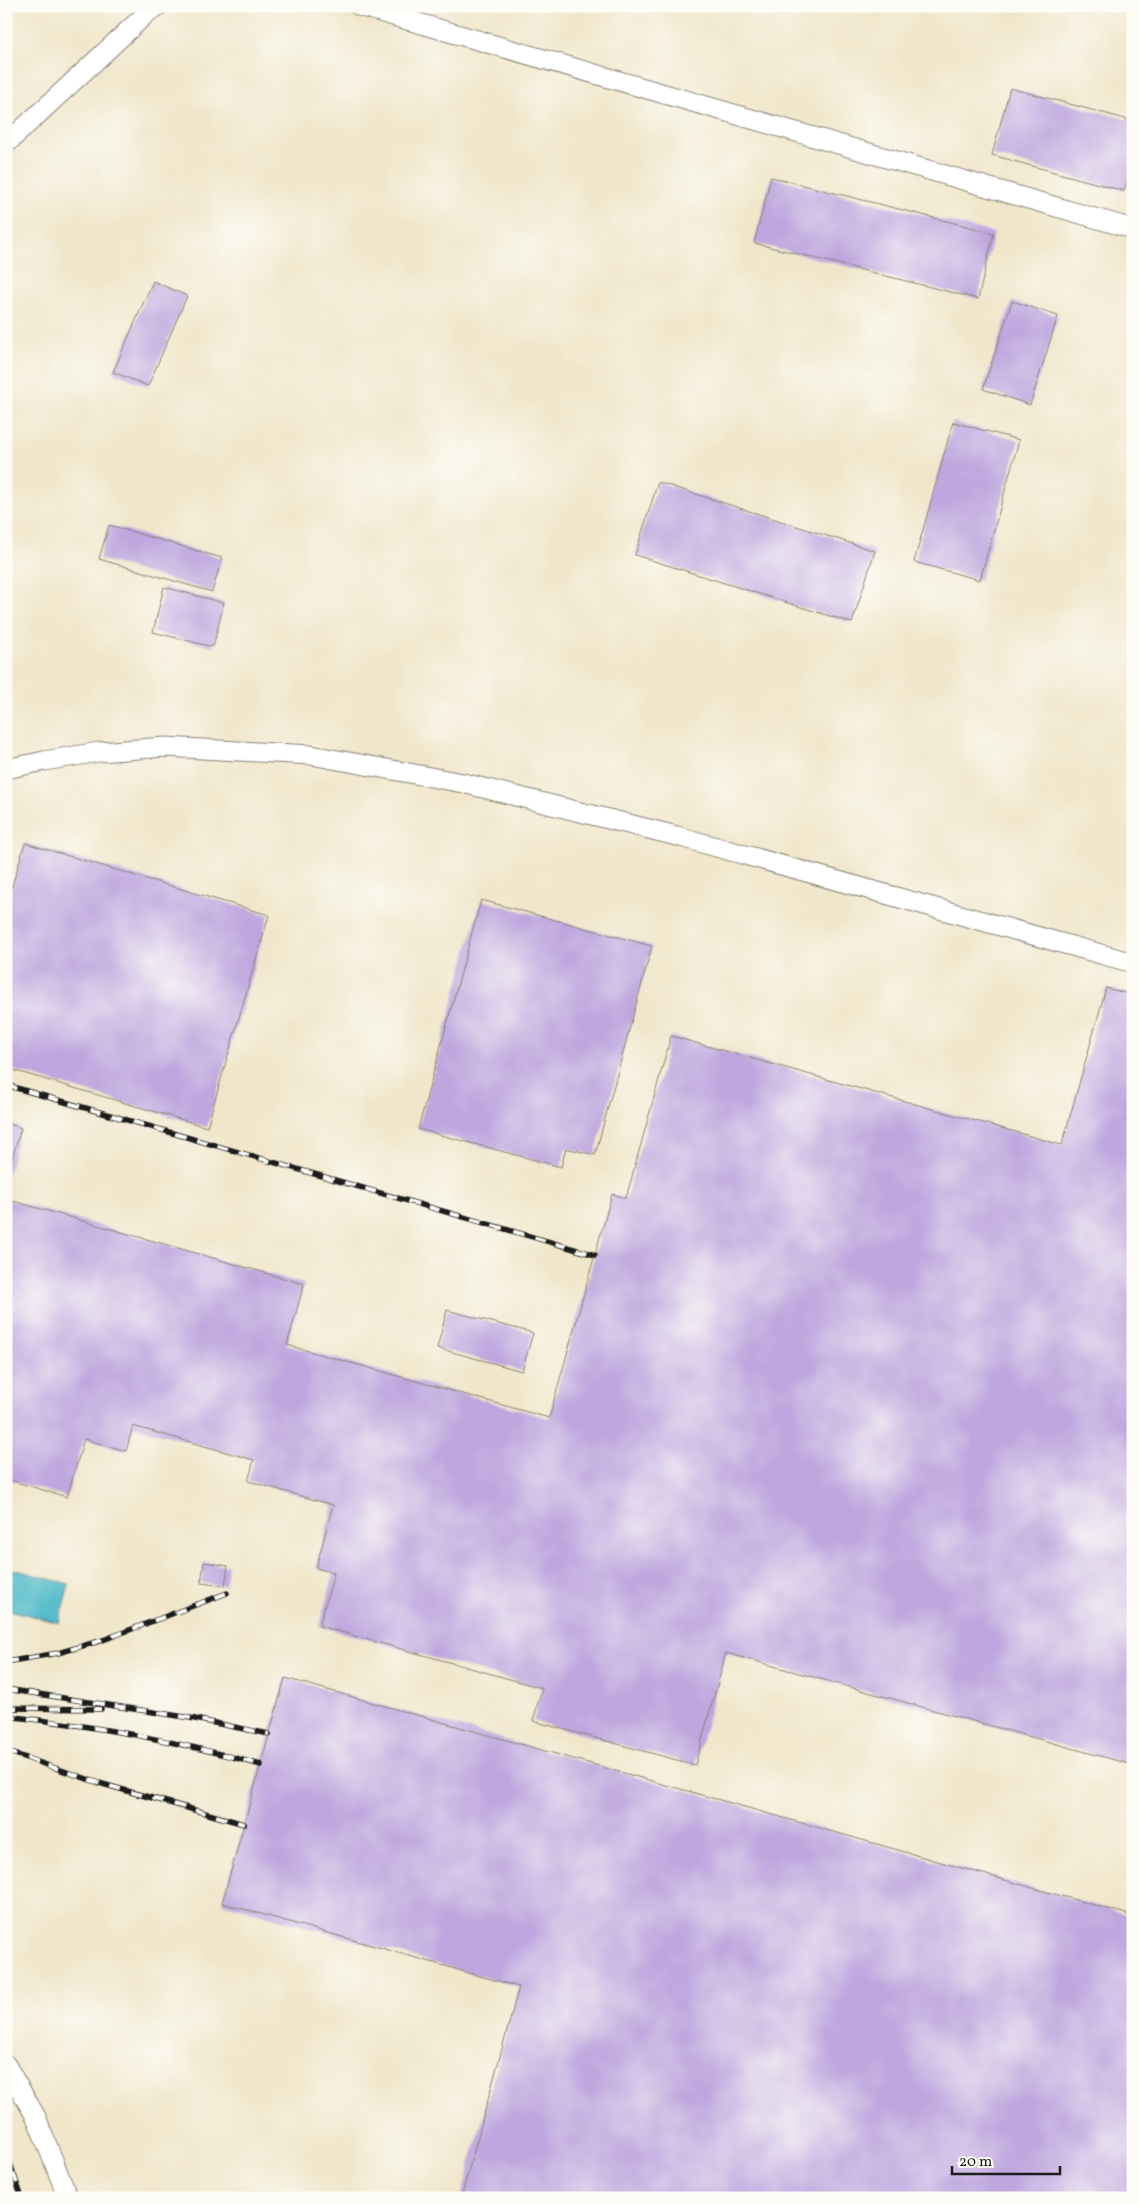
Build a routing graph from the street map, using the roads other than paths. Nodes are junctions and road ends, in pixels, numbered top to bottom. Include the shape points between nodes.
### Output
1 (158, 6) edge
2 (359, 6) edge
3 (6, 144) edge
4 (1133, 229) edge
5 (6, 769) edge
6 (1133, 963) edge
7 (6, 2065) edge
8 (68, 2198) edge

1 - 3 lane
2 - 4 lane
5 - 6 lane via 99,752 165,747 320,757 463,783 677,836
7 - 8 lane via 36,2118

